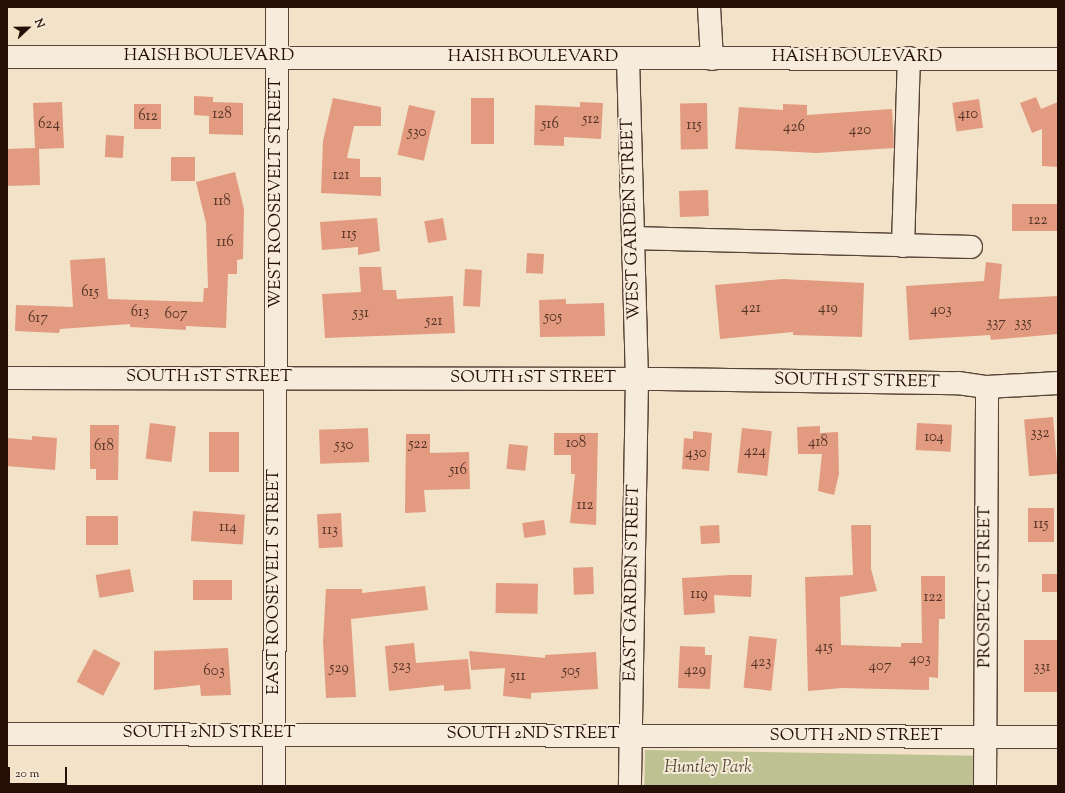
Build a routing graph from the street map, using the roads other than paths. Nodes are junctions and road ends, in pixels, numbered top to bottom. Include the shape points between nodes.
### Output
1 (277, 7) edge
2 (709, 7) edge
3 (7, 56) edge
4 (277, 58) junction
5 (628, 58) junction
6 (909, 58) junction
7 (712, 59) junction
8 (1058, 59) edge
9 (633, 238) junction
10 (903, 246) junction
11 (971, 247) dead end
12 (7, 378) edge
13 (277, 378) junction
14 (637, 379) junction
15 (1058, 384) edge
16 (987, 387) junction
17 (7, 734) edge
18 (273, 734) junction
19 (631, 736) junction
20 (985, 737) junction
21 (1058, 737) edge
22 (274, 786) edge
23 (630, 786) edge
24 (985, 786) edge

1 - 4 street, WEST ROOSEVELT STREET
2 - 7 street
3 - 4 street, HAISH BOULEVARD
4 - 5 street, HAISH BOULEVARD
4 - 13 street, WEST ROOSEVELT STREET
5 - 7 street, HAISH BOULEVARD
5 - 9 street, WEST GARDEN STREET
6 - 7 street, HAISH BOULEVARD
6 - 8 street, HAISH BOULEVARD
6 - 10 street
9 - 10 street
9 - 14 street, WEST GARDEN STREET
10 - 11 street
12 - 13 street, SOUTH 1ST STREET
13 - 14 street, SOUTH 1ST STREET
13 - 18 street, EAST ROOSEVELT STREET
14 - 16 street, SOUTH 1ST STREET via 958,383
14 - 19 street, EAST GARDEN STREET
15 - 16 street, SOUTH 1ST STREET
16 - 20 street, PROSPECT STREET
17 - 18 street, SOUTH 2ND STREET
18 - 19 street, SOUTH 2ND STREET
18 - 22 street, EAST ROOSEVELT STREET
19 - 20 street, SOUTH 2ND STREET
19 - 23 street, EAST GARDEN STREET
20 - 21 street, SOUTH 2ND STREET
20 - 24 street, PROSPECT STREET

